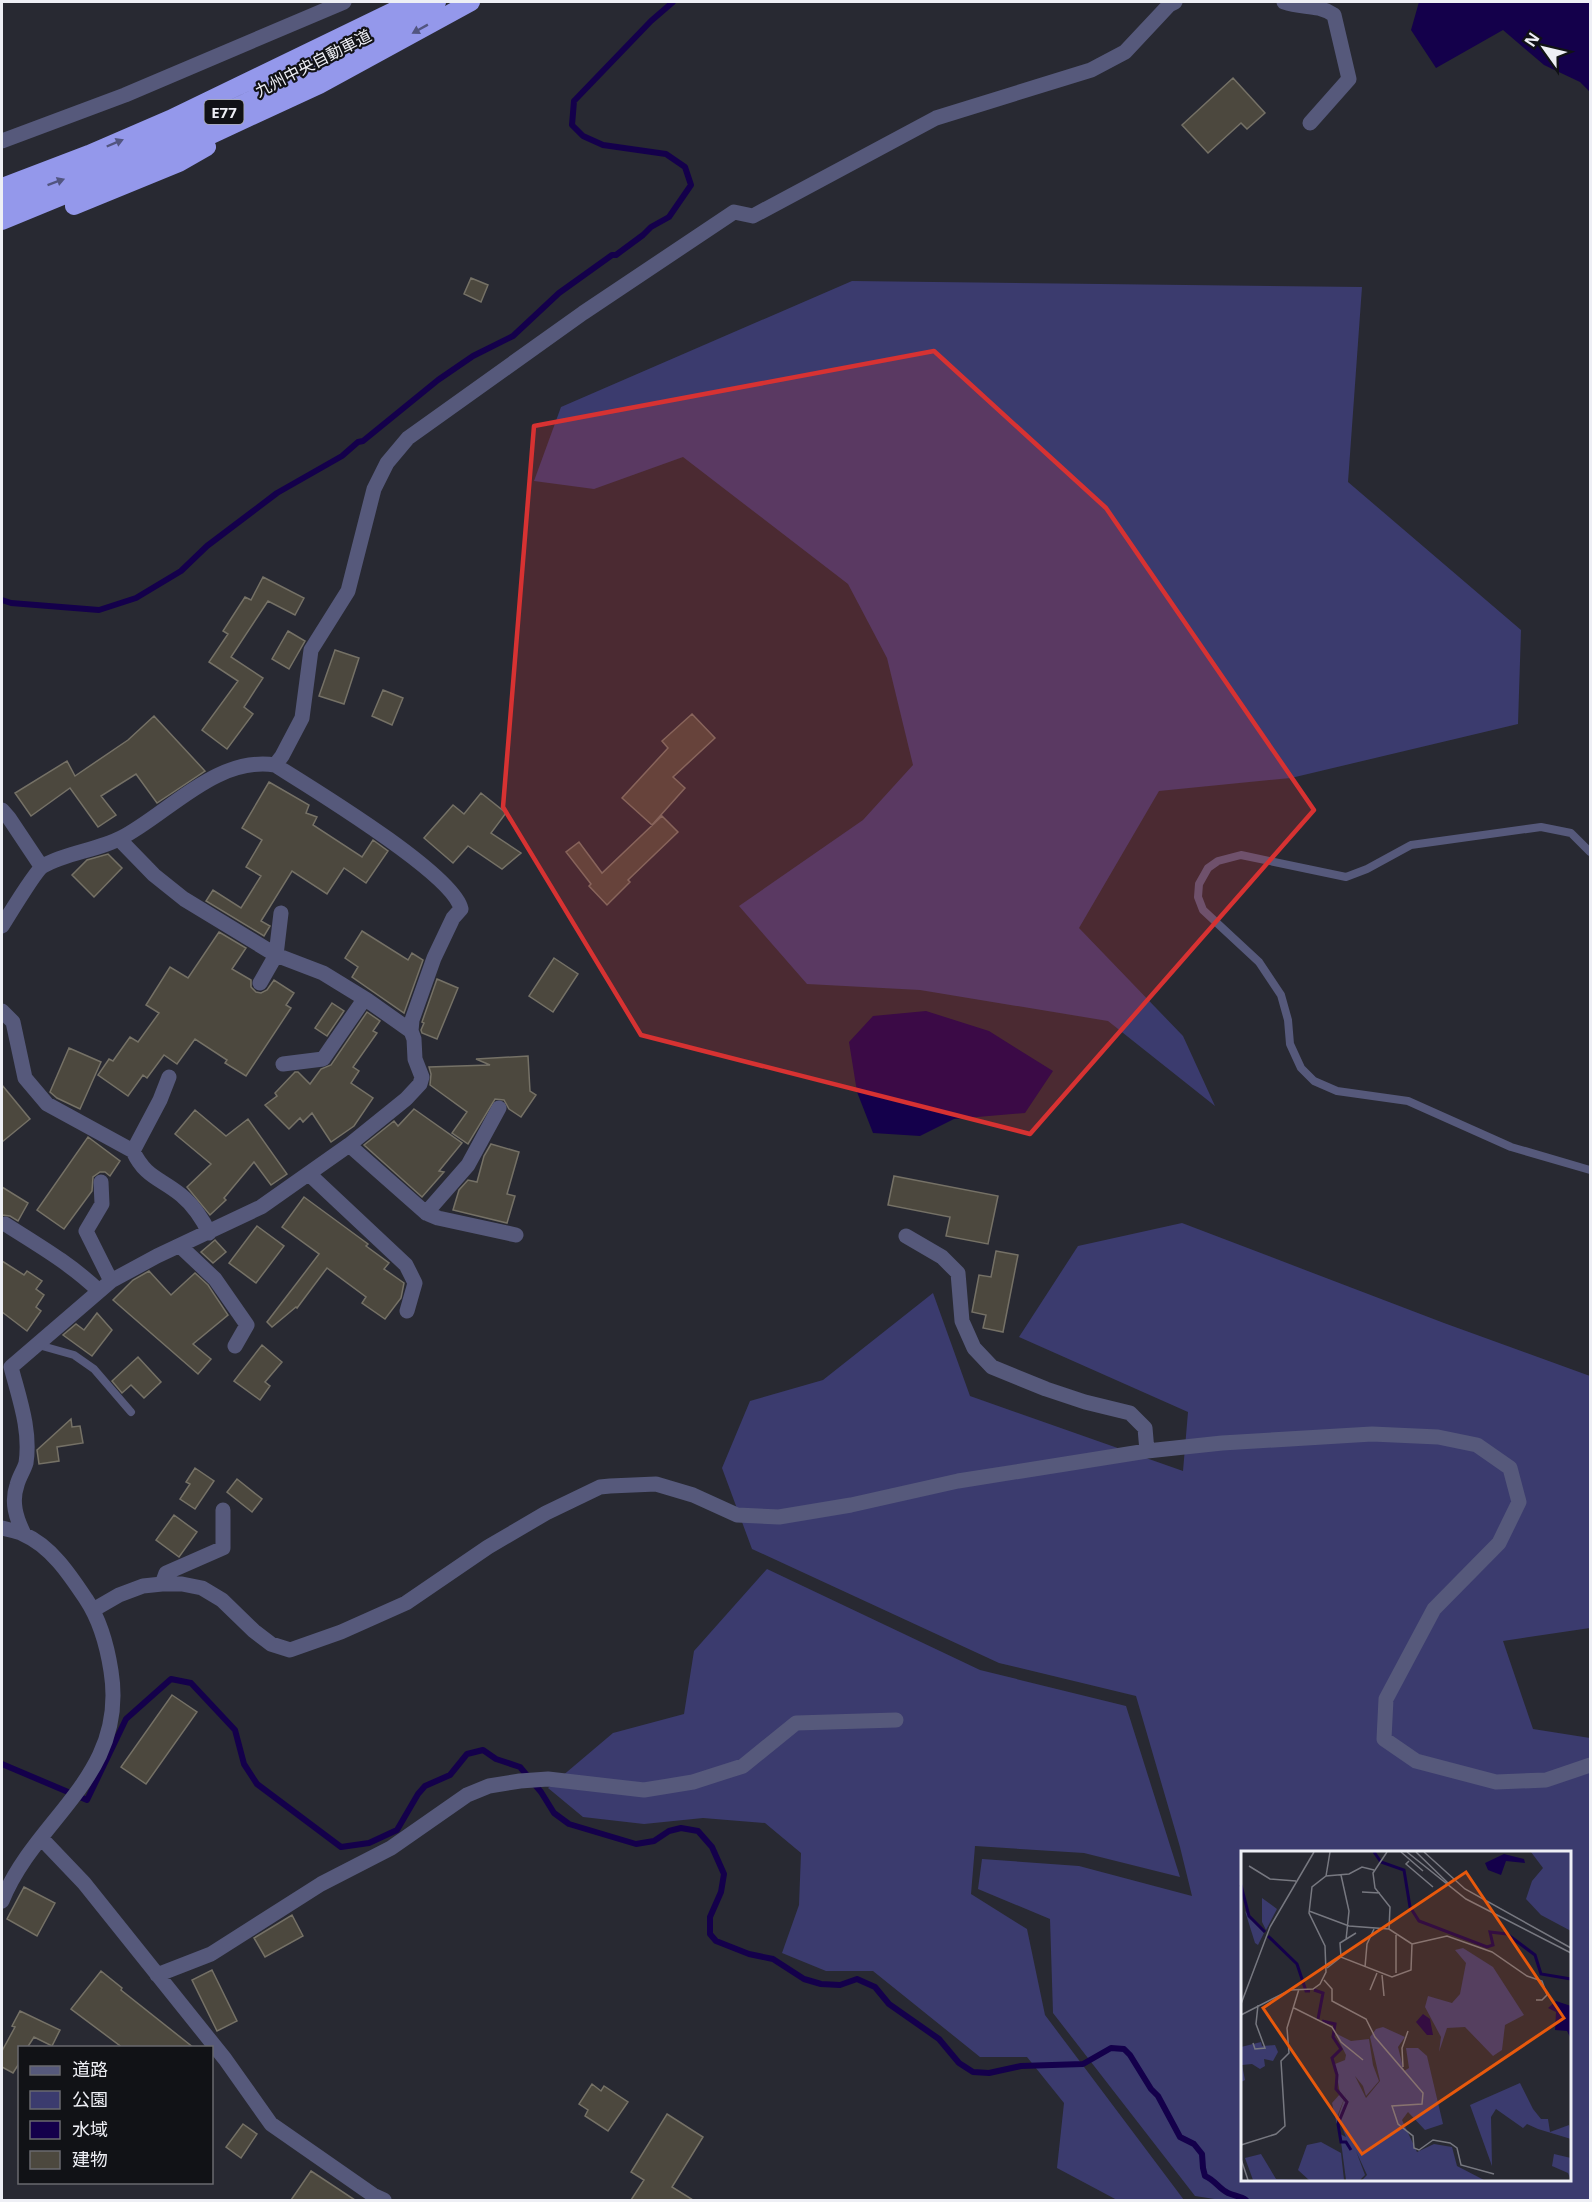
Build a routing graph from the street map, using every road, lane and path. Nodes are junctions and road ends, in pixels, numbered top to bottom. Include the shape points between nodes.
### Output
1 (344, 2) edge
2 (412, 2) edge
3 (437, 2) edge
4 (471, 2) edge
5 (1175, 2) edge
6 (1284, 2) edge
7 (319, 85) junction
8 (1310, 123) dead end
9 (2, 141) edge
10 (2, 187) edge
11 (2, 202) edge
12 (2, 221) edge
13 (2, 234) edge
14 (275, 765) junction
15 (2, 810) edge
16 (119, 839) junction
17 (1590, 852) edge
18 (41, 866) junction
19 (281, 913) dead end
20 (2, 926) edge
21 (276, 955) junction
22 (260, 983) dead end
23 (367, 1000) junction
24 (2, 1011) edge
25 (411, 1031) junction
26 (283, 1064) dead end
27 (169, 1077) dead end
28 (499, 1108) dead end
29 (349, 1145) junction
30 (133, 1151) junction
31 (1590, 1170) edge
32 (309, 1174) junction
33 (101, 1182) dead end
34 (426, 1213) junction
35 (5, 1224) dead end
36 (209, 1233) junction
37 (516, 1235) dead end
38 (906, 1236) dead end
39 (180, 1246) junction
40 (105, 1286) junction
41 (407, 1311) dead end
42 (39, 1342) junction
43 (236, 1346) dead end
44 (6, 1366) edge
45 (130, 1412) dead end
46 (1147, 1452) junction
47 (223, 1510) dead end
48 (2, 1528) edge
49 (24, 1534) junction
50 (162, 1584) junction
51 (93, 1610) junction
52 (896, 1720) dead end
53 (1590, 1765) edge
54 (42, 1839) junction
55 (2, 1901) edge
56 (157, 1975) junction
57 (384, 2200) edge

1 - 9 street via 125,95
10 -> 2 highway via 170,119
11 -> 3 highway, 九州中央自動車道 / E77 via 195,126
4 -> 7 highway, 九州中央自動車道 / E77
5 - 14 street via 1125,52 1091,70 936,118 753,216 734,212 583,313 408,438 387,463 374,489 348,591 311,650 302,718
6 - 8 street via 1322,8 1334,15 1349,79
7 - 12 highway, 九州中央自動車道 / E77 via 211,135
7 - 13 highway via 179,163
14 - 16 street via 246,765 225,771
14 - 25 street via 381,834 451,889 460,901 461,909 434,958
15 - 18 street
16 - 18 street
16 - 21 street via 184,899
17 - 31 lane via 1571,833 1541,826 1411,845 1346,877 1241,855 1208,868 1199,884 1198,897 1203,910 1259,962 1281,995 1290,1044 1301,1068 1314,1081 1337,1091 1408,1101 1511,1148
18 - 20 street
19 - 21 street
21 - 22 street
21 - 23 street via 323,973
23 - 25 street
23 - 26 street via 323,1059
24 - 30 street via 14,1022 25,1078 47,1104
25 - 29 street via 422,1077 420,1084
27 - 30 street
28 - 34 street via 468,1165
29 - 32 street
29 - 34 street
30 - 36 street via 148,1174 181,1195 195,1210
32 - 36 street via 261,1207
32 - 41 street via 406,1264 415,1283
33 - 40 street via 102,1204 86,1231
34 - 37 street
35 - 40 street
36 - 39 street
38 - 46 street via 942,1257 958,1273 963,1321 974,1348 992,1367 1085,1402 1130,1413 1145,1428
39 - 40 street
39 - 43 street via 215,1279 247,1325
40 - 42 street
42 - 44 street
42 - 45 lane via 74,1355 94,1369
44 - 49 street via 26,1424 26,1464 16,1486 15,1505
46 - 50 street via 958,1481 779,1517 737,1515 693,1495 656,1485 600,1487 488,1547 406,1603 290,1650 271,1644 222,1600 202,1588
46 - 53 street via 1372,1434 1438,1437 1476,1445 1510,1468 1519,1502 1499,1543 1434,1609 1386,1699 1384,1738 1416,1761 1496,1782 1546,1780
47 - 50 street via 223,1548 166,1574
48 - 49 street
49 - 51 street via 63,1566
50 - 51 street via 130,1590
51 - 54 street via 109,1659 113,1717 96,1764
52 - 56 street via 796,1723 743,1766 664,1787 644,1790 548,1779 489,1786 467,1795 391,1848 321,1884 211,1954
54 - 55 street via 23,1861
54 - 56 street via 84,1883
56 - 57 street via 272,2124

